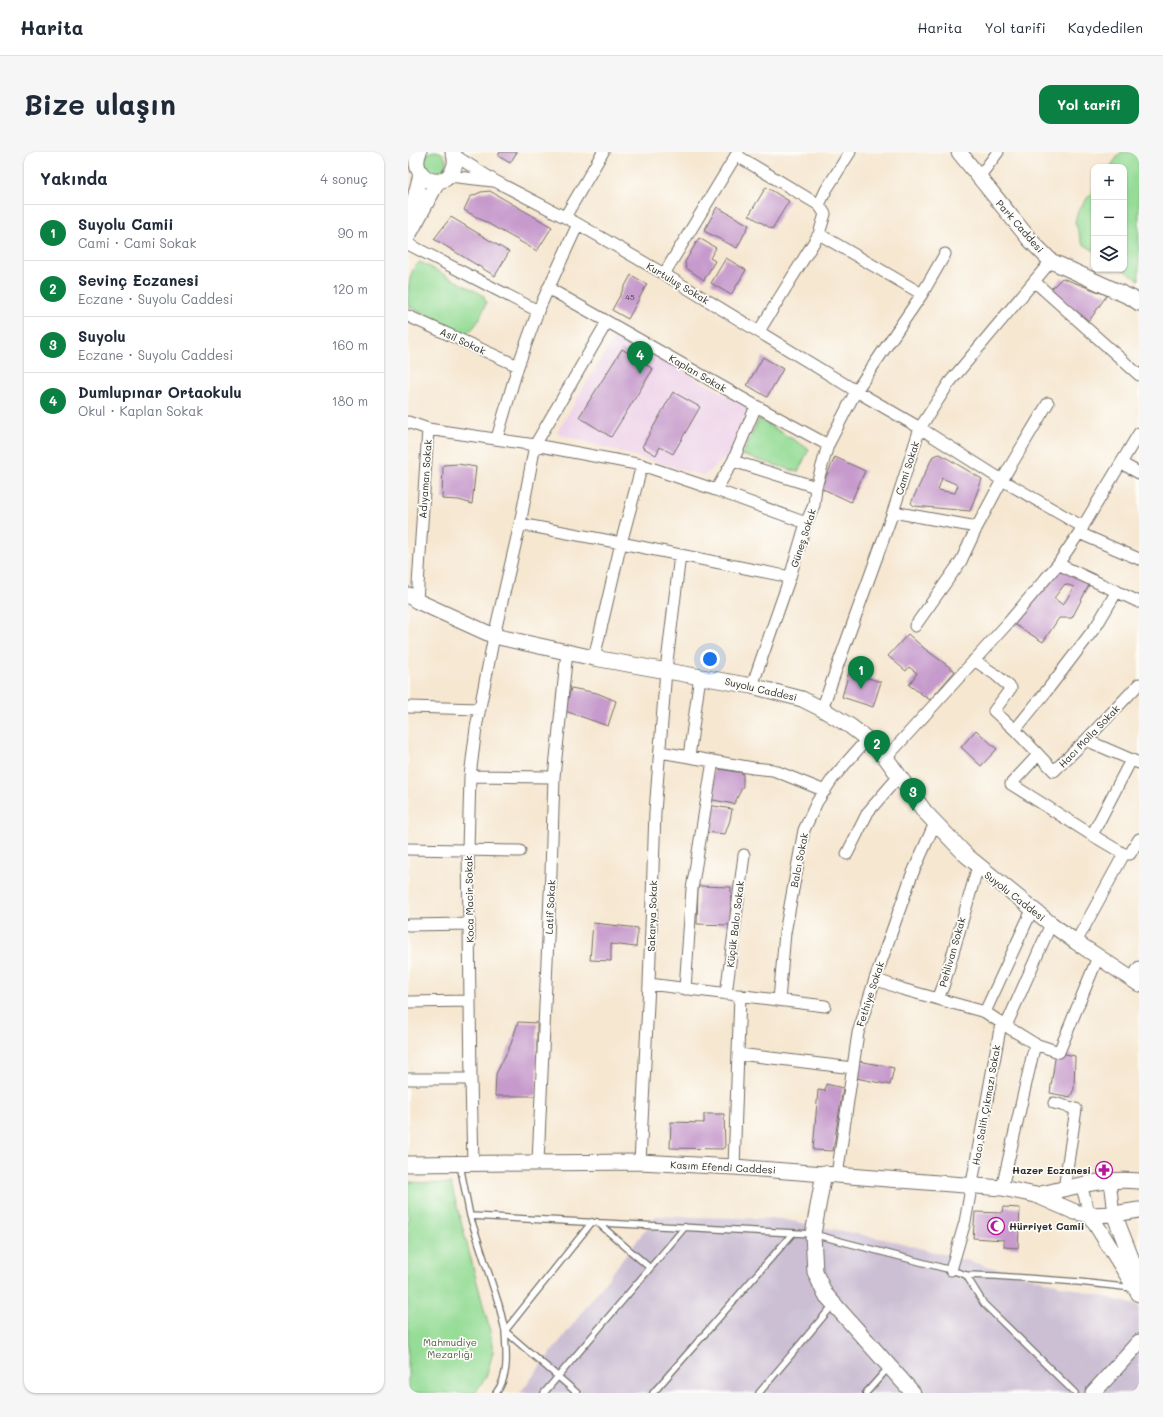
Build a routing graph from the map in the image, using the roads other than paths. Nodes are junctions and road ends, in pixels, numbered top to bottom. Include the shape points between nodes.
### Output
1 (603, 152) edge
2 (850, 152) edge
3 (959, 152) edge
4 (998, 152) edge
5 (737, 153) edge
6 (453, 154) edge
7 (417, 160) edge
8 (979, 177) junction
9 (443, 179) junction
10 (495, 181) junction
11 (819, 205) junction
12 (565, 217) junction
13 (578, 224) junction
14 (408, 228) edge
15 (819, 234) junction
16 (408, 236) edge
17 (408, 244) edge
18 (945, 254) dead end
19 (1051, 261) junction
20 (664, 274) junction
21 (1035, 282) junction
22 (548, 288) junction
23 (922, 294) junction
24 (1139, 303) edge
25 (538, 312) junction
26 (408, 316) edge
27 (607, 322) junction
28 (760, 331) junction
29 (518, 366) junction
30 (1139, 375) edge
31 (856, 391) junction
32 (1048, 403) dead end
33 (756, 406) junction
34 (408, 422) edge
35 (920, 428) junction
36 (428, 429) junction
37 (1139, 433) edge
38 (497, 438) junction
39 (535, 445) junction
40 (828, 445) junction
41 (733, 461) junction
42 (1121, 463) junction
43 (642, 465) junction
44 (1139, 473) edge
45 (1002, 480) junction
46 (816, 487) junction
47 (716, 490) junction
48 (893, 512) junction
49 (806, 523) junction
50 (520, 524) junction
51 (977, 527) junction
52 (1081, 530) junction
53 (621, 543) junction
54 (680, 555) junction
55 (1139, 559) edge
56 (1058, 564) junction
57 (790, 577) junction
58 (1116, 591) junction
59 (413, 598) edge
60 (1139, 602) edge
61 (916, 626) dead end
62 (494, 636) junction
63 (567, 652) junction
64 (594, 658) junction
65 (974, 660) junction
66 (666, 670) junction
67 (700, 676) junction
68 (1139, 684) edge
69 (752, 686) junction
70 (408, 707) edge
71 (480, 709) junction
72 (822, 709) junction
73 (1015, 730) junction
74 (866, 739) junction
75 (1086, 740) junction
76 (660, 752) junction
77 (1038, 755) junction
78 (689, 757) junction
79 (886, 758) junction
80 (713, 761) junction
81 (1135, 762) edge
82 (470, 776) junction
83 (900, 776) junction
84 (554, 777) junction
85 (825, 791) junction
86 (935, 823) junction
87 (1092, 835) junction
88 (1139, 839) edge
89 (408, 849) edge
90 (468, 850) junction
91 (520, 850) dead end
92 (847, 854) dead end
93 (1124, 854) junction
94 (744, 855) dead end
95 (978, 866) junction
96 (1032, 910) junction
97 (469, 924) junction
98 (1051, 924) junction
99 (408, 925) edge
100 (1076, 942) junction
101 (1098, 957) junction
102 (1136, 977) edge
103 (875, 979) junction
104 (649, 984) junction
105 (685, 989) junction
106 (726, 994) junction
107 (740, 995) junction
108 (938, 999) junction
109 (779, 1000) junction
110 (470, 1001) junction
111 (408, 1002) edge
112 (825, 1006) dead end
113 (985, 1012) junction
114 (1004, 1025) junction
115 (1035, 1044) junction
116 (739, 1054) junction
117 (853, 1068) junction
118 (408, 1079) edge
119 (470, 1079) junction
120 (1054, 1103) dead end
121 (538, 1162) junction
122 (640, 1162) junction
123 (408, 1164) edge
124 (466, 1164) junction
125 (734, 1167) junction
126 (830, 1174) junction
127 (1110, 1181) junction
128 (1139, 1181) edge
129 (1081, 1185) junction
130 (972, 1186) junction
131 (1002, 1188) junction
132 (1064, 1189) junction
133 (1036, 1196) junction
134 (1139, 1210) edge
135 (1114, 1214) junction
136 (1090, 1215) junction
137 (470, 1216) junction
138 (594, 1222) junction
139 (685, 1227) junction
140 (793, 1233) junction
141 (813, 1234) junction
142 (650, 1268) junction
143 (951, 1270) junction
144 (966, 1275) junction
145 (1138, 1287) edge
146 (834, 1304) junction
147 (505, 1331) junction
148 (1139, 1342) edge
149 (889, 1366) junction
150 (558, 1376) junction
151 (496, 1393) edge
152 (544, 1393) edge
153 (577, 1393) edge
154 (653, 1393) edge
155 (759, 1393) edge
156 (866, 1393) edge
157 (913, 1393) edge
158 (1075, 1393) edge
159 (1093, 1393) edge

1 - 12 street
2 - 11 street
3 - 8 street, Park Caddesi
4 - 8 street
5 - 11 street
5 - 20 street
6 - 9 street via 455,166
6 - 10 street, Kurtuluş Sokak
7 - 9 street via 431,181
7 - 14 street
8 - 19 street, Park Caddesi via 1030,240
9 - 10 street
9 - 16 street
10 - 12 street, Kurtuluş Sokak
11 - 15 street via 826,214
12 - 13 street, Kurtuluş Sokak
13 - 20 street, Kurtuluş Sokak
13 - 22 street
15 - 23 street
15 - 28 street
17 - 25 street
18 - 23 street, Güneş Sokak
19 - 21 street, Cami Sokak
19 - 24 street, Park Caddesi
20 - 28 street, Kurtuluş Sokak
21 - 30 street
21 - 35 street, Cami Sokak via 949,384
22 - 25 street
22 - 27 street, Kaplan Sokak
23 - 31 street, Güneş Sokak
25 - 29 street
26 - 29 street, Asil Sokak
27 - 33 street, Kaplan Sokak
27 - 39 street, Koca Macir Sokak
28 - 31 street, Kurtuluş Sokak
29 - 38 street
31 - 35 street, Kurtuluş Sokak
31 - 40 street, Güneş Sokak
32 - 45 street
33 - 40 street, Kaplan Sokak
33 - 41 street
34 - 36 street
35 - 45 street, Kurtuluş Sokak
35 - 48 street, Cami Sokak
36 - 38 street
36 - 59 street, Adıyaman Sokak
37 - 42 street
38 - 39 street
39 - 43 street
39 - 50 street, Koca Macir Sokak
40 - 46 street, Güneş Sokak
41 - 46 street
41 - 47 street
42 - 44 street
42 - 52 street
43 - 47 street
43 - 53 street
45 - 51 street
45 - 52 street, Kurtuluş Sokak
46 - 49 street, Güneş Sokak via 814,505
47 - 49 street
48 - 51 street
48 - 72 street, Cami Sokak
49 - 57 street, Güneş Sokak
50 - 53 street
50 - 62 street, Koca Macir Sokak
51 - 61 street via 961,561
52 - 55 street, Kurtuluş Sokak
52 - 56 street
53 - 54 street
53 - 64 street
54 - 57 street
54 - 66 street, Sakarya Sokak
56 - 58 street
56 - 65 street
57 - 69 street, Güneş Sokak
58 - 60 street
58 - 73 street via 1097,625
59 - 62 street, Suyolu Caddesi
62 - 63 street, Suyolu Caddesi
62 - 71 street, Koca Macir Sokak
63 - 64 street, Suyolu Caddesi
63 - 84 street, Latif Sokak
64 - 66 street, Suyolu Caddesi
65 - 73 street via 1011,688 994,711
65 - 79 street
66 - 67 street, Suyolu Caddesi
66 - 76 street, Sakarya Sokak
67 - 69 street, Suyolu Caddesi
67 - 78 street
68 - 75 street, Hacı Molla Sokak
69 - 72 street, Suyolu Caddesi via 802,699
70 - 71 street
71 - 82 street, Koca Macir Sokak
72 - 74 street, Suyolu Caddesi
73 - 77 street
74 - 79 street, Suyolu Caddesi
74 - 85 street, Balcı Sokak
75 - 77 street, Hacı Molla Sokak via 1054,771
75 - 81 street
76 - 78 street
76 - 104 street, Sakarya Sokak via 655,812
77 - 87 street via 1011,784
78 - 80 street
79 - 83 street, Suyolu Caddesi
80 - 85 street via 773,770
80 - 105 street via 692,889
81 - 87 street
82 - 84 street
82 - 90 street, Koca Macir Sokak
83 - 86 street, Suyolu Caddesi
83 - 92 street via 868,812
84 - 121 street, Latif Sokak
85 - 109 street, Balcı Sokak via 804,830 785,933
86 - 95 street, Suyolu Caddesi
86 - 103 street, Fethiye Sokak via 911,877
87 - 93 street
88 - 93 street via 1130,854
89 - 90 street
90 - 91 street
90 - 97 street, Koca Macir Sokak
93 - 100 street
94 - 106 street, Küçük Balcı Sokak
95 - 96 street, Suyolu Caddesi
95 - 108 street, Pehlivan Sokak
96 - 98 street, Suyolu Caddesi
96 - 113 street
97 - 99 street
97 - 110 street, Koca Macir Sokak
98 - 100 street, Suyolu Caddesi
98 - 114 street, Hacı Salih Çıkmazı Sokak
100 - 101 street, Suyolu Caddesi
101 - 102 street, Suyolu Caddesi
101 - 115 street via 1059,1052
103 - 108 street, Pehlivan Sokak
103 - 117 street, Fethiye Sokak via 858,1033
104 - 105 street
104 - 122 street, Sakarya Sokak
105 - 106 street
106 - 107 street
107 - 109 street
107 - 116 street
108 - 113 street
109 - 112 street
110 - 111 street
110 - 119 street, Koca Macir Sokak
113 - 114 street
114 - 115 street
114 - 130 street, Hacı Salih Çıkmazı Sokak
115 - 131 street
116 - 117 street
116 - 125 street
117 - 126 street, Fethiye Sokak
118 - 119 street
119 - 124 street, Koca Macir Sokak
120 - 132 street via 1076,1109
121 - 122 street, Kasım Efendi Caddesi
121 - 124 street, Kasım Efendi Caddesi
122 - 125 street, Kasım Efendi Caddesi
123 - 124 street, Kasım Efendi Caddesi
124 - 137 lane
125 - 126 street, Kasım Efendi Caddesi
126 - 130 street, Kasım Efendi Caddesi
126 - 141 street
127 - 128 street, Kasım Efendi Caddesi
127 - 129 street, Kasım Efendi Caddesi
127 - 135 street
129 - 132 street, Kasım Efendi Caddesi
129 - 136 street
130 - 131 street, Kasım Efendi Caddesi
130 - 143 street, Hacı Salih Çıkmazı Sokak
131 - 133 street, Kasım Efendi Caddesi
132 - 133 street, Kasım Efendi Caddesi
133 - 136 street, Kasım Efendi Caddesi via 1075,1212
134 - 135 street, Kasım Efendi Caddesi
135 - 136 street, Kasım Efendi Caddesi
135 - 145 street
136 - 145 street
137 - 138 lane
137 - 147 lane
138 - 139 lane
138 - 142 lane
138 - 147 lane
139 - 140 lane
139 - 142 lane
140 - 141 lane
140 - 154 lane
141 - 143 lane
141 - 146 street via 815,1272 825,1294
142 - 150 lane
143 - 144 lane
144 - 145 lane
144 - 158 lane via 984,1304
146 - 149 street
146 - 155 lane
147 - 150 lane
147 - 151 lane via 506,1372
148 - 159 street
149 - 156 lane
149 - 157 street
150 - 152 lane
150 - 153 lane

